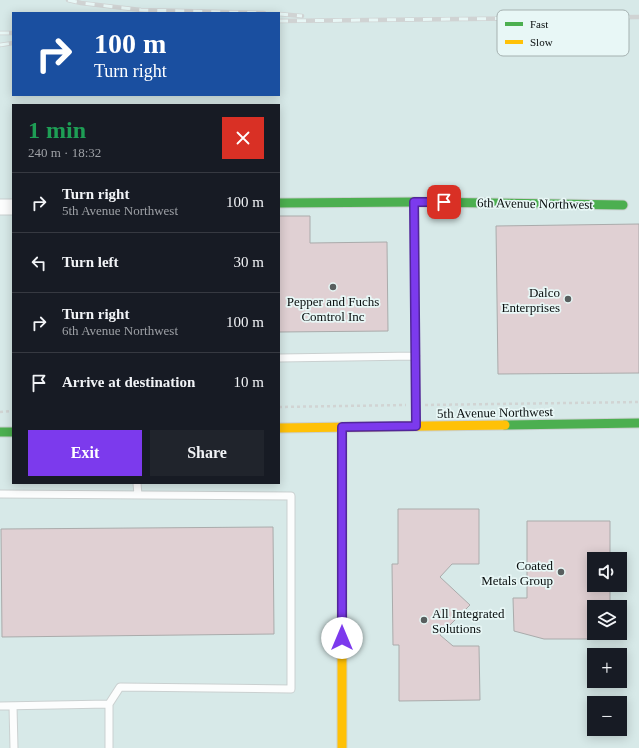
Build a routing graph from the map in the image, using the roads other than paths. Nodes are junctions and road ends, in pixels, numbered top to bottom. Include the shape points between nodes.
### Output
1 (414, 202) junction
2 (280, 203) edge
3 (623, 205) dead end
4 (0, 207) edge
5 (12, 207) edge
6 (416, 356) junction
7 (280, 358) edge
8 (639, 423) edge
9 (416, 426) junction
10 (342, 427) junction
11 (280, 428) edge
12 (0, 432) edge
13 (12, 432) edge
14 (137, 484) edge
15 (0, 494) edge
16 (138, 495) junction
17 (109, 704) junction
18 (0, 706) edge
19 (13, 706) junction
20 (14, 748) edge
21 (109, 748) edge
22 (342, 748) edge

1 - 2 street, 6th Avenue Northwest
1 - 3 street, 6th Avenue Northwest
1 - 6 lane
4 - 5 street
6 - 7 lane
6 - 9 lane
8 - 9 street, 5th Avenue Northwest
9 - 10 street, 5th Avenue Northwest
10 - 11 street, 5th Avenue Northwest
10 - 22 street
12 - 13 street
14 - 16 lane
15 - 16 lane
16 - 17 lane via 291,496 291,689 120,687
17 - 19 lane
17 - 21 lane
18 - 19 lane
19 - 20 lane

